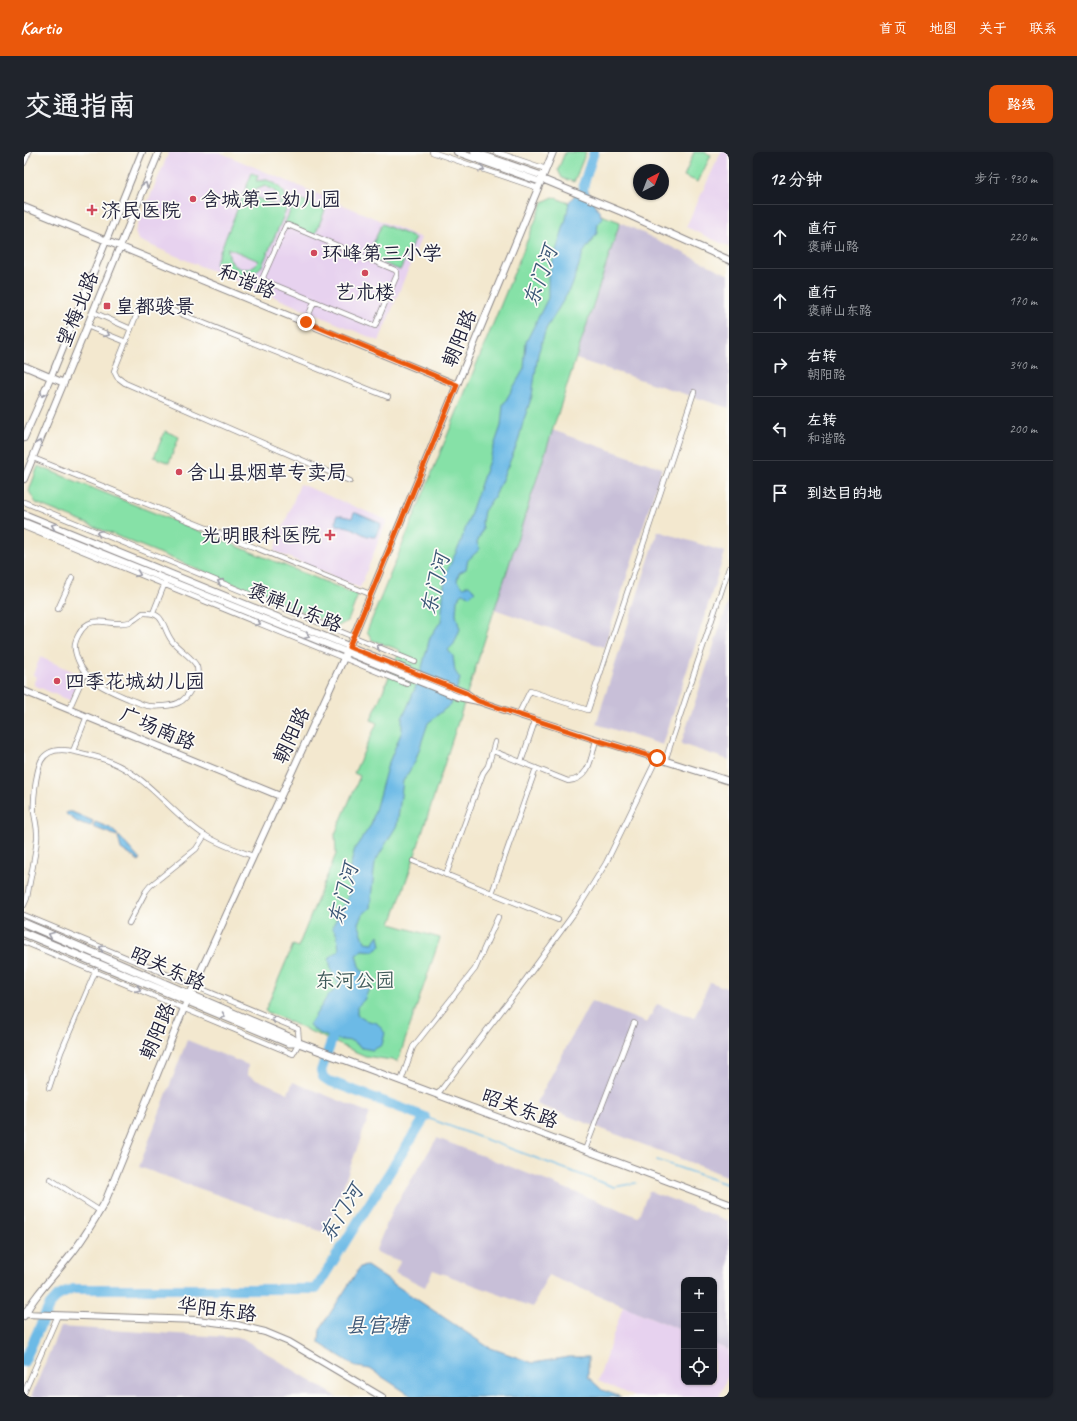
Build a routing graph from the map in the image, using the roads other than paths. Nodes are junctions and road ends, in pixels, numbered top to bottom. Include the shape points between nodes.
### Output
1 (29, 152) edge
2 (142, 152) edge
3 (159, 152) edge
4 (432, 152) edge
5 (457, 152) edge
6 (474, 152) edge
7 (496, 152) edge
8 (553, 152) edge
9 (24, 163) edge
10 (546, 169) junction
11 (542, 179) junction
12 (538, 188) junction
13 (24, 207) edge
14 (106, 241) junction
15 (120, 247) junction
16 (729, 260) edge
17 (314, 302) junction
18 (93, 312) junction
19 (306, 322) junction
20 (87, 326) junction
21 (131, 329) junction
22 (126, 342) junction
23 (24, 366) edge
24 (51, 377) junction
25 (64, 383) junction
26 (457, 385) junction
27 (694, 392) dead end
28 (388, 396) dead end
29 (24, 438) edge
30 (33, 458) junction
31 (24, 479) edge
32 (350, 481) dead end
33 (24, 502) edge
34 (24, 514) edge
35 (24, 522) edge
36 (24, 528) edge
37 (729, 568) edge
38 (169, 573) junction
39 (72, 578) dead end
40 (166, 582) junction
41 (370, 594) junction
42 (58, 609) dead end
43 (153, 613) junction
44 (353, 636) junction
45 (346, 652) junction
46 (415, 662) dead end
47 (85, 673) junction
48 (407, 684) dead end
49 (24, 691) edge
50 (460, 694) junction
51 (69, 708) junction
52 (518, 715) junction
53 (87, 716) junction
54 (535, 721) junction
55 (596, 740) junction
56 (495, 742) dead end
57 (72, 751) junction
58 (493, 751) junction
59 (657, 758) junction
60 (665, 761) junction
61 (521, 762) junction
62 (536, 768) junction
63 (729, 781) edge
64 (280, 796) junction
65 (205, 836) junction
66 (253, 856) junction
67 (413, 862) dead end
68 (446, 875) junction
69 (492, 893) junction
70 (24, 905) edge
71 (24, 915) edge
72 (498, 917) dead end
73 (558, 920) dead end
74 (129, 922) dead end
75 (24, 923) edge
76 (24, 933) edge
77 (24, 942) edge
78 (102, 956) junction
79 (99, 964) junction
80 (95, 972) junction
81 (194, 986) junction
82 (187, 1001) junction
83 (634, 1023) dead end
84 (299, 1043) junction
85 (342, 1059) joint
86 (402, 1081) junction
87 (49, 1088) dead end
88 (437, 1095) junction
89 (585, 1150) junction
90 (50, 1179) dead end
91 (729, 1204) edge
92 (100, 1212) junction
93 (24, 1314) edge
94 (56, 1315) junction
95 (24, 1393) edge
96 (382, 1397) edge

1 - 9 street
2 - 14 main road, 望梅北路
15 -> 3 main road, 望梅北路
4 -> 12 street
5 - 11 main road
6 - 11 main road
7 - 10 street
8 - 10 main road, 朝阳路
10 - 11 main road, 朝阳路
11 - 12 main road, 朝阳路
11 - 16 main road via 614,208
12 - 26 main road, 朝阳路
13 - 14 main road, 和谐路
14 - 15 main road, 和谐路
14 - 24 main road, 望梅北路
15 - 18 main road, 望梅北路
15 - 19 main road, 和谐路
17 - 17 street via 375,326 397,272 288,225 264,279
17 - 19 street
18 - 20 main road, 望梅北路
18 - 21 street
19 - 26 main road, 和谐路
20 -> 22 street
20 - 25 main road, 望梅北路
21 - 22 street
21 - 28 street via 140,306 145,302 151,302
22 - 32 street via 114,371 125,383
23 - 24 main road
24 - 25 main road
24 -> 29 main road, 望梅北路
30 -> 25 main road, 望梅北路
26 - 41 main road, 朝阳路
27 - 52 street via 588,710 530,691
30 - 31 main road, 望梅北路
30 - 41 street
44 -> 33 street
38 -> 34 main road, 褒禅山东路
35 - 40 main road, 褒禅山东路
36 -> 40 street
37 - 60 street
38 - 40 street
38 - 45 main road, 褒禅山东路
39 - 42 street
40 - 43 street
40 -> 45 main road, 褒禅山东路
41 - 44 main road, 朝阳路
43 - 47 street via 143,613 131,622 90,622 82,628 74,643 77,658
43 - 47 street via 162,619 172,641 197,666 196,681 185,699 171,705 148,706 105,689
44 - 45 main road, 朝阳路
46 -> 44 street
45 - 48 street
45 - 50 main road, 褒禅山东路 via 418,682
45 - 50 main road, 褒禅山东路 via 420,675
45 - 64 main road, 朝阳路
47 - 51 street
49 - 51 main road, 广场南路
50 - 52 main road, 褒禅山东路
51 - 53 main road, 广场南路
52 - 54 main road, 褒禅山东路
53 - 57 street
53 - 64 main road, 广场南路
54 - 55 main road, 褒禅山东路
54 - 61 street
55 - 59 main road, 褒禅山东路
55 - 62 street via 589,768 575,781 568,782
56 - 58 street
57 - 65 street via 110,761 127,770 161,796 183,820
57 - 70 street via 62,750 48,754 42,760 37,773 34,810 38,837
58 - 61 street
58 - 68 street
59 - 60 main road, 褒禅山东路
59 - 88 street via 606,863 580,905
60 - 63 main road, 褒禅山东路
61 - 62 street
62 - 69 street
64 - 66 main road, 朝阳路
65 - 66 street
65 - 74 street via 196,849 150,886
66 - 81 main road, 朝阳路
67 - 68 street
68 - 69 street
69 - 73 street
81 -> 71 street
72 - 86 street via 475,969 413,1047
78 -> 75 main road, 昭关东路
76 - 79 main road, 昭关东路
77 - 80 street
78 - 79 street
78 - 82 main road, 昭关东路
79 - 80 street
79 - 82 main road, 昭关东路
80 -> 82 street
80 - 87 street
81 - 82 main road, 朝阳路
84 -> 81 street via 298,1029
82 - 84 main road, 昭关东路
82 - 84 street via 292,1054
82 - 92 main road, 朝阳路
83 - 89 street
84 - 85 main road, 昭关东路
85 - 86 main road, 昭关东路
86 - 88 main road, 昭关东路
88 - 89 main road, 昭关东路
89 - 91 main road, 昭关东路
90 - 92 street
92 - 93 main road, 朝阳路 via 70,1256
93 - 94 main road, 华阳东路
94 - 95 street
94 - 96 main road, 华阳东路 via 210,1322 265,1332 289,1342

